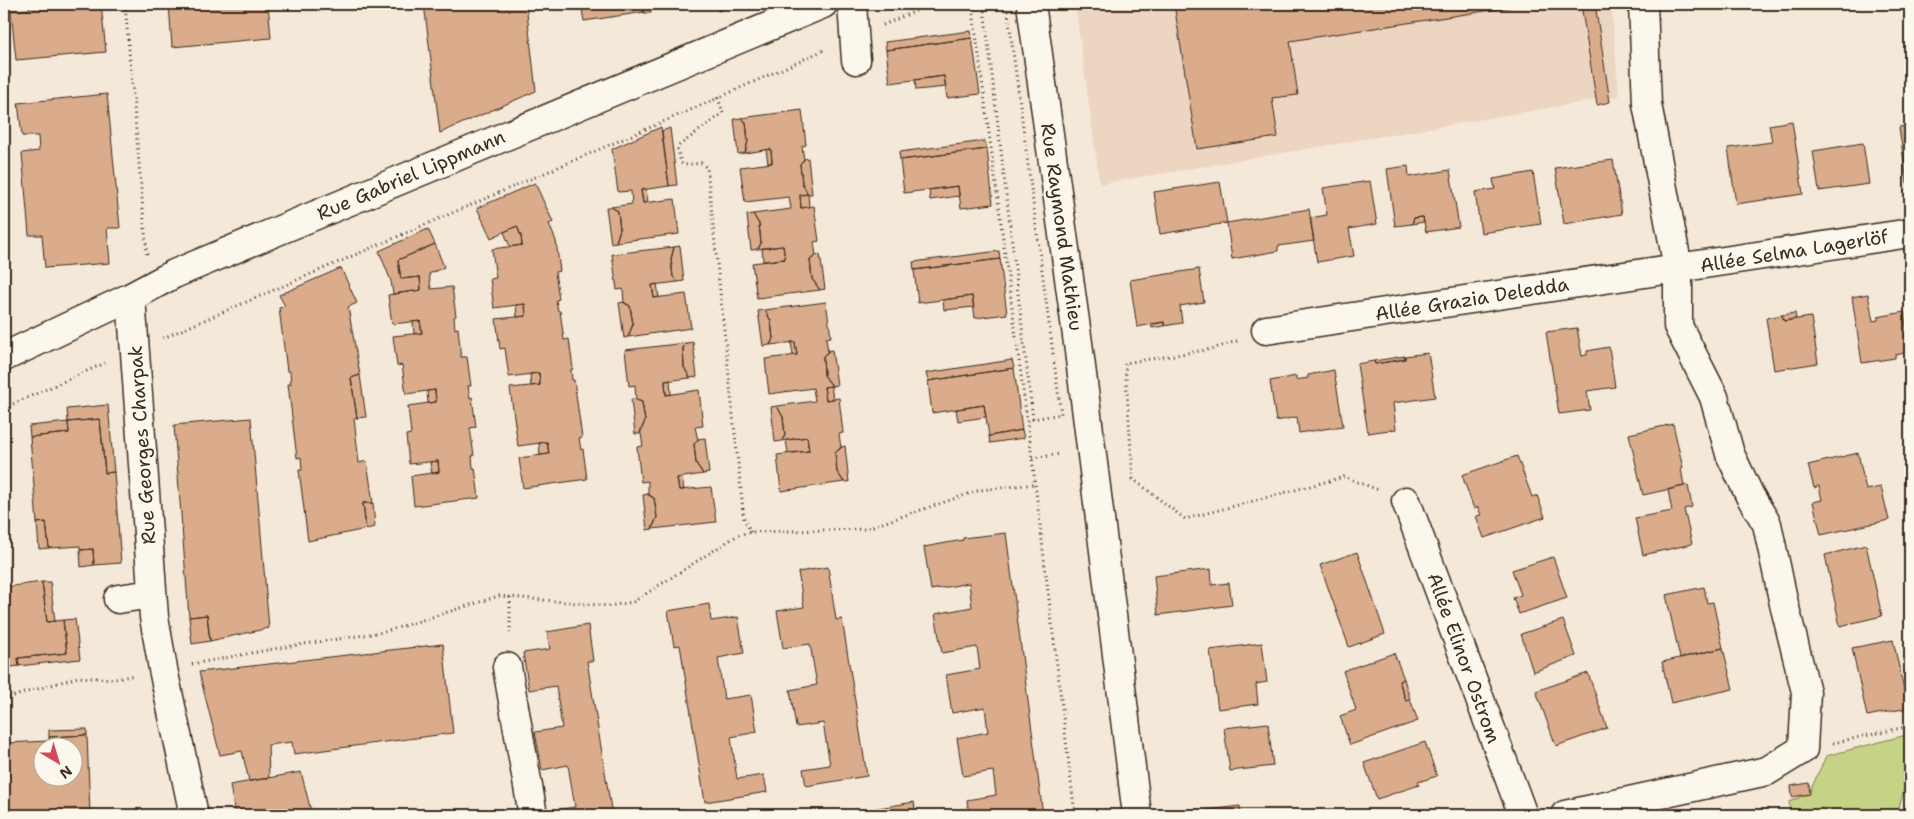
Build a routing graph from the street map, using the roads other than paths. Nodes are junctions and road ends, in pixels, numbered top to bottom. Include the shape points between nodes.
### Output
1 (823, 4) edge
2 (852, 4) edge
3 (1031, 4) edge
4 (1644, 4) edge
5 (855, 48) road end
6 (1910, 233) edge
7 (1678, 268) junction
8 (140, 292) junction
9 (1266, 330) road end
10 (4, 356) edge
11 (1406, 501) road end
12 (152, 594) junction
13 (118, 599) dead end
14 (507, 667) road end
15 (194, 815) edge
16 (533, 815) edge
17 (1136, 815) edge
18 (1523, 815) edge
19 (1565, 815) edge

1 - 8 street, Rue Gabriel Lippmann via 191,267
2 - 5 street
3 - 17 street, Rue Raymond Mathieu
4 - 7 street via 1647,104
6 - 7 street, Allée Selma Lagerlöf
7 - 9 street, Allée Grazia Deledda
7 - 19 street via 1678,326 1714,397 1730,454 1767,524 1806,692 1803,749 1767,771
8 - 10 street, Rue Gabriel Lippmann
8 - 12 street, Rue Georges Charpak via 135,350
11 - 18 street, Allée Elinor Ostrom
12 - 13 street
12 - 15 street, Rue Georges Charpak via 163,669
14 - 16 street

